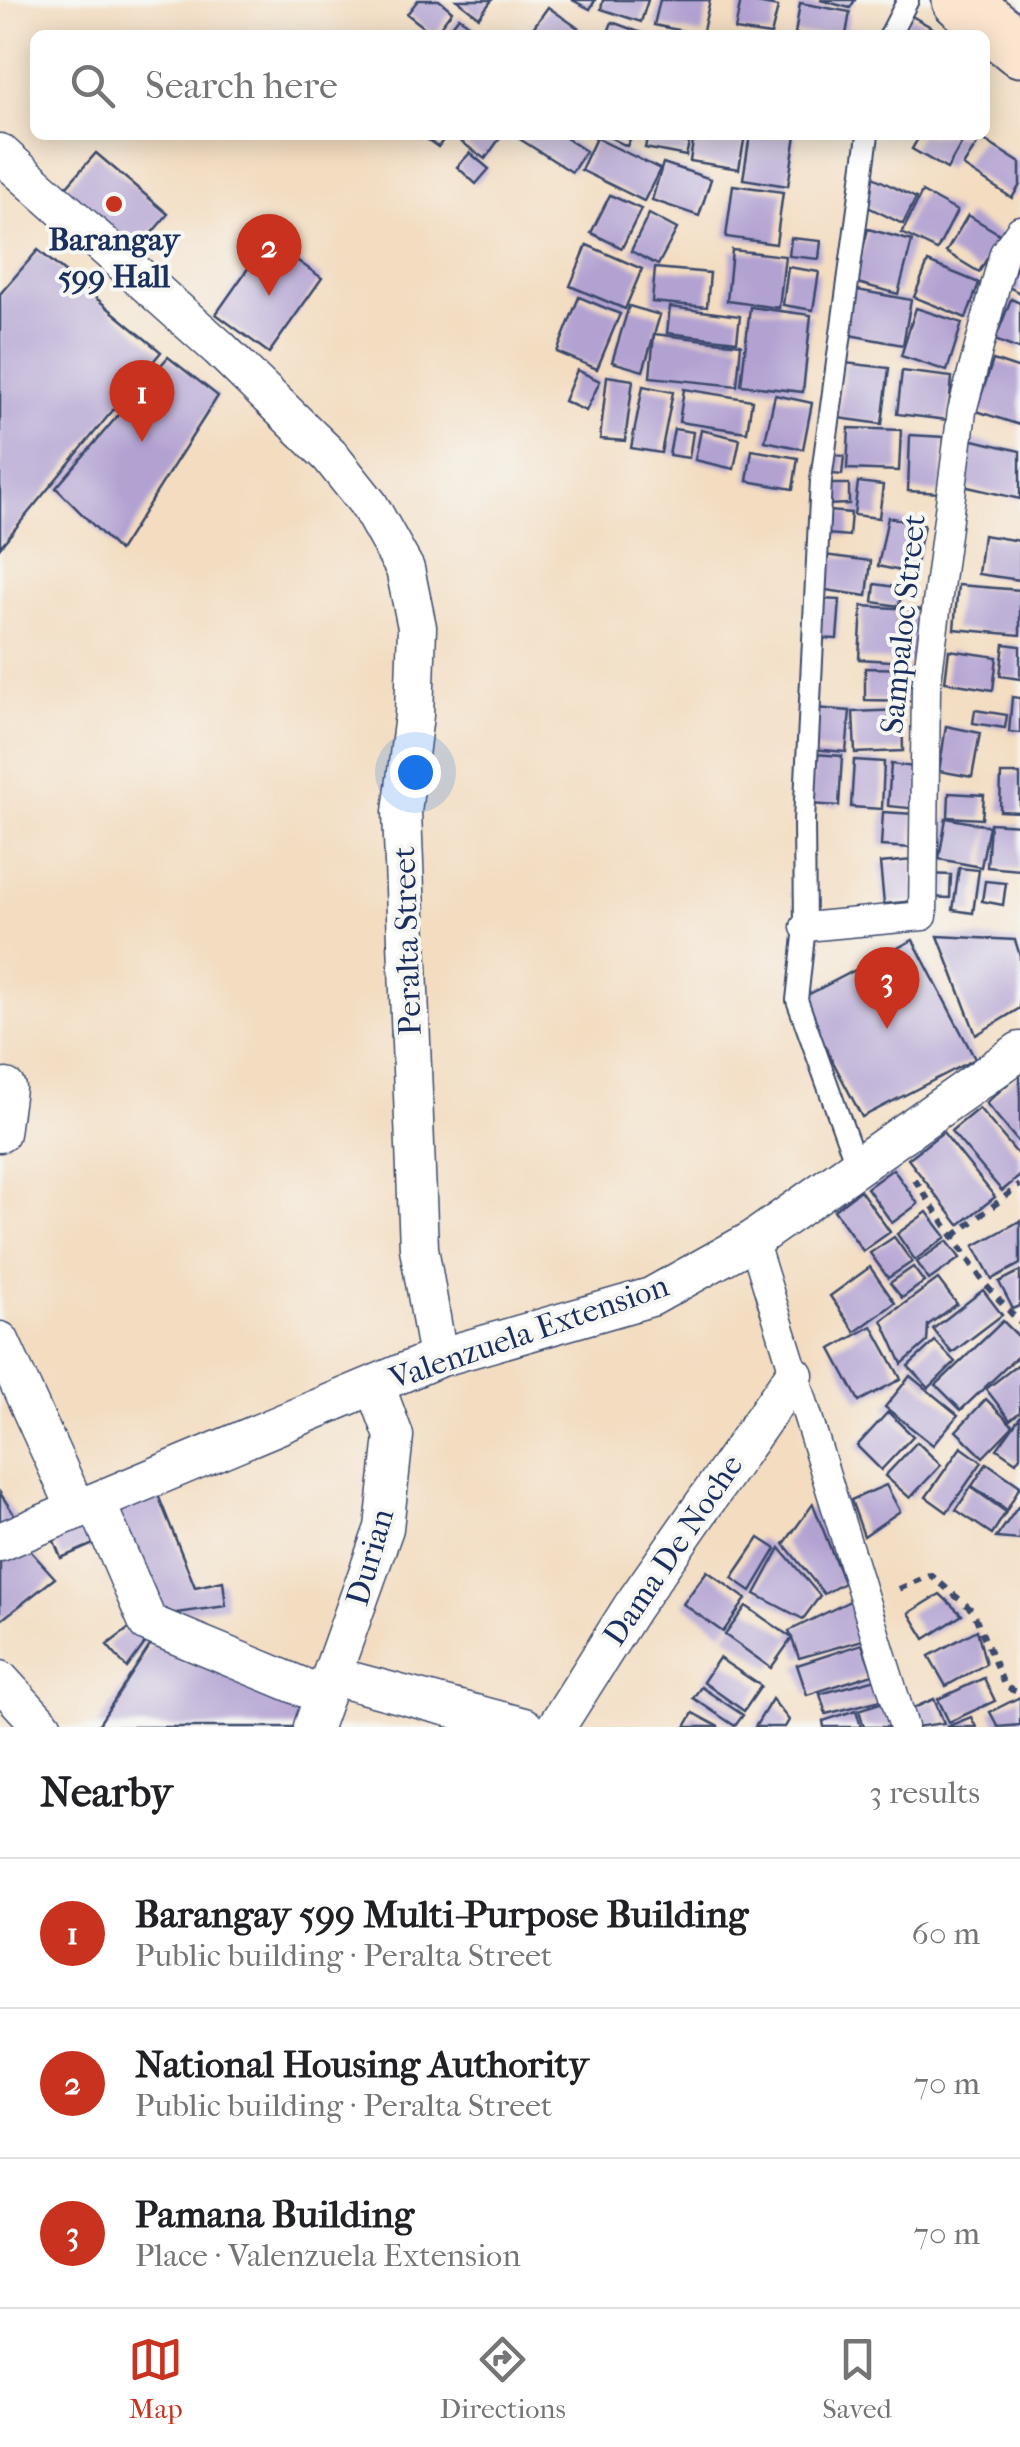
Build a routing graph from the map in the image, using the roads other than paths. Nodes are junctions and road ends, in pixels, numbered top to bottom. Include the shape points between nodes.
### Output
1 (908, 0) edge
2 (960, 0) edge
3 (893, 30) edge
4 (1020, 49) edge
5 (867, 140) edge
6 (0, 153) edge
7 (1020, 230) edge
8 (805, 927) junction
9 (1020, 1051) edge
10 (6, 1088) dead end
11 (0, 1133) edge
12 (856, 1164) junction
13 (753, 1240) junction
14 (0, 1341) edge
15 (438, 1358) junction
16 (794, 1375) junction
17 (376, 1385) junction
18 (86, 1506) junction
19 (0, 1542) edge
20 (0, 1680) edge
21 (323, 1700) edge
22 (43, 1727) edge
23 (524, 1727) edge
24 (556, 1727) edge
25 (904, 1727) edge

1 - 3 lane
2 - 4 main road
5 - 8 lane via 821,480 805,782
6 - 15 street, Peralta Street via 330,456 370,505 405,569 417,626 402,812 420,1248
7 - 8 street, Sampaloc Street via 1004,253 962,411 926,688 923,916
8 - 12 lane via 797,1000
9 - 12 street, Valenzuela Extension
10 - 11 street
12 - 13 street, Valenzuela Extension
13 - 15 street, Valenzuela Extension via 651,1296
13 - 16 street
14 - 18 street
15 - 17 street, Valenzuela Extension
16 - 24 street, Dama De Noche
16 - 25 street
17 - 18 street, Valenzuela Extension
17 - 21 street, Durian via 394,1436 384,1528
18 - 19 street, Valenzuela Extension
18 - 21 street via 148,1624
20 - 22 street
21 - 23 street

